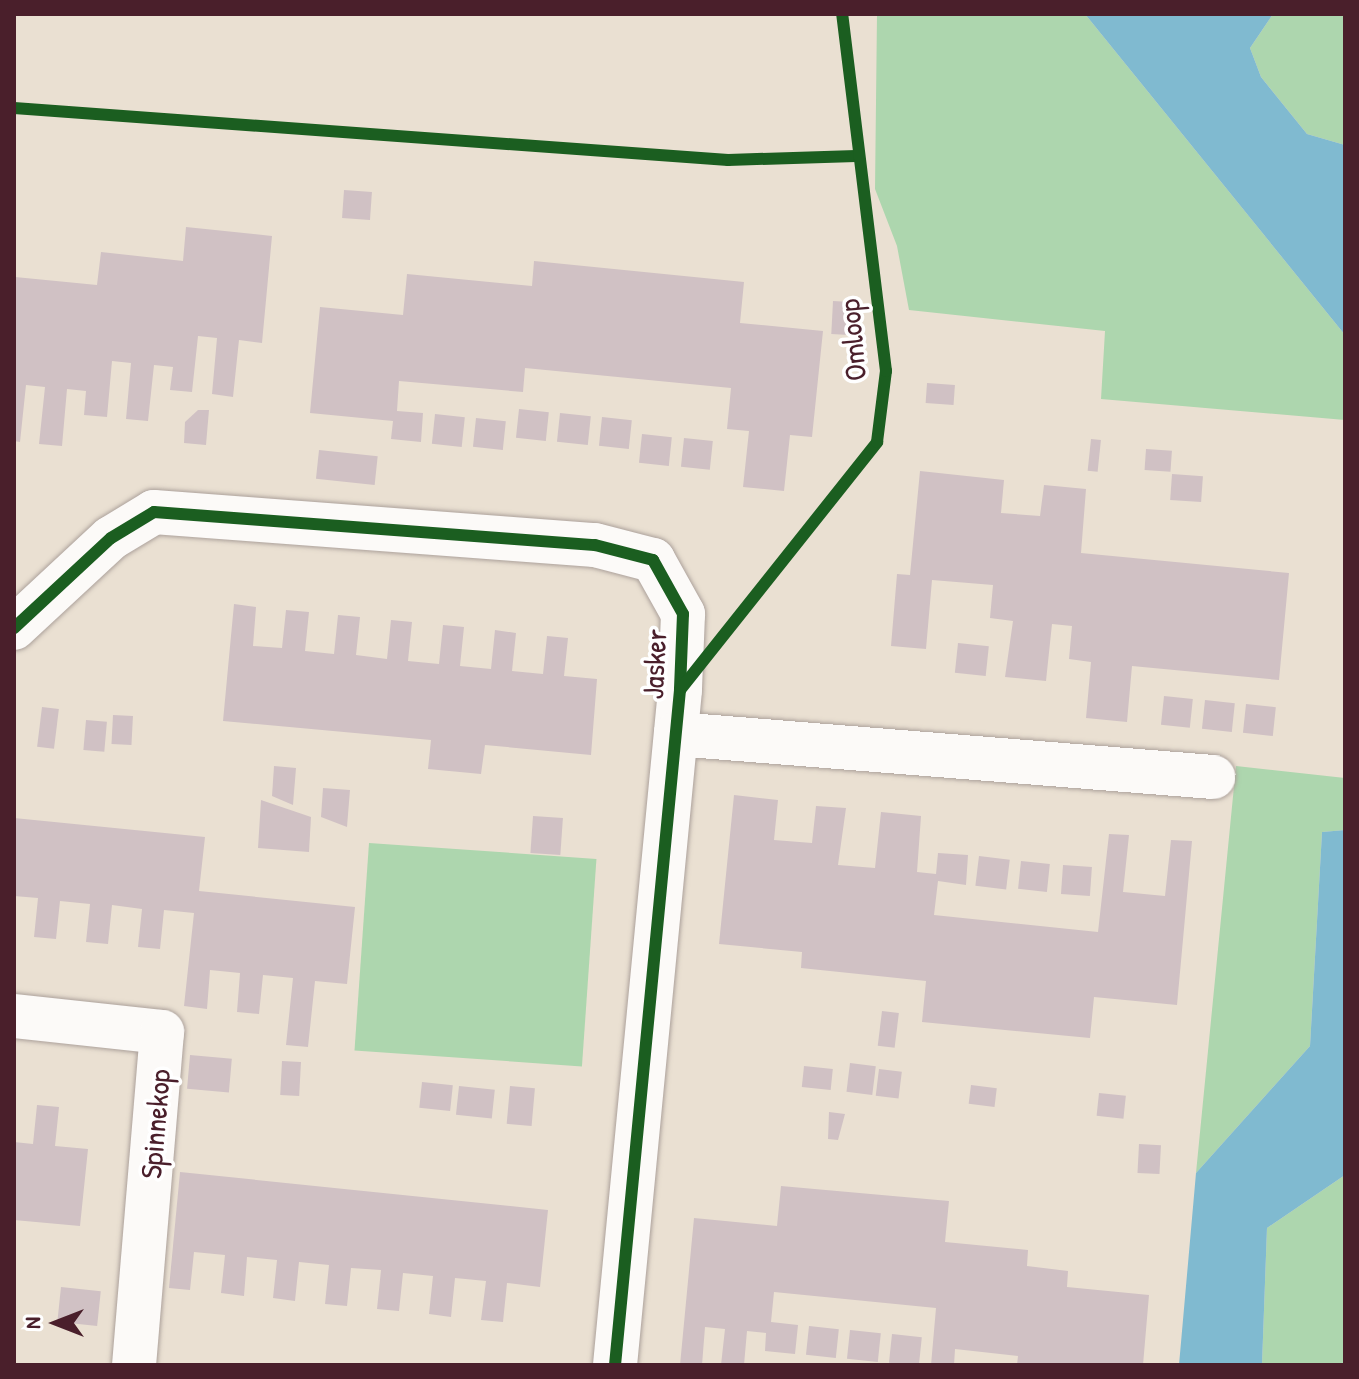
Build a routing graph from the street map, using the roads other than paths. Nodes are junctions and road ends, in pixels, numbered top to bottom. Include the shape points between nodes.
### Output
1 (14, 628) edge
2 (676, 734) junction
3 (1213, 777) dead end
4 (14, 1016) edge
5 (134, 1365) edge
6 (615, 1365) edge

1 - 2 street, Jasker via 111,538 154,512 595,545 653,560 683,614
2 - 3 street, Jasker
2 - 6 street, Jasker
4 - 5 street, Spinnekop via 162,1032

